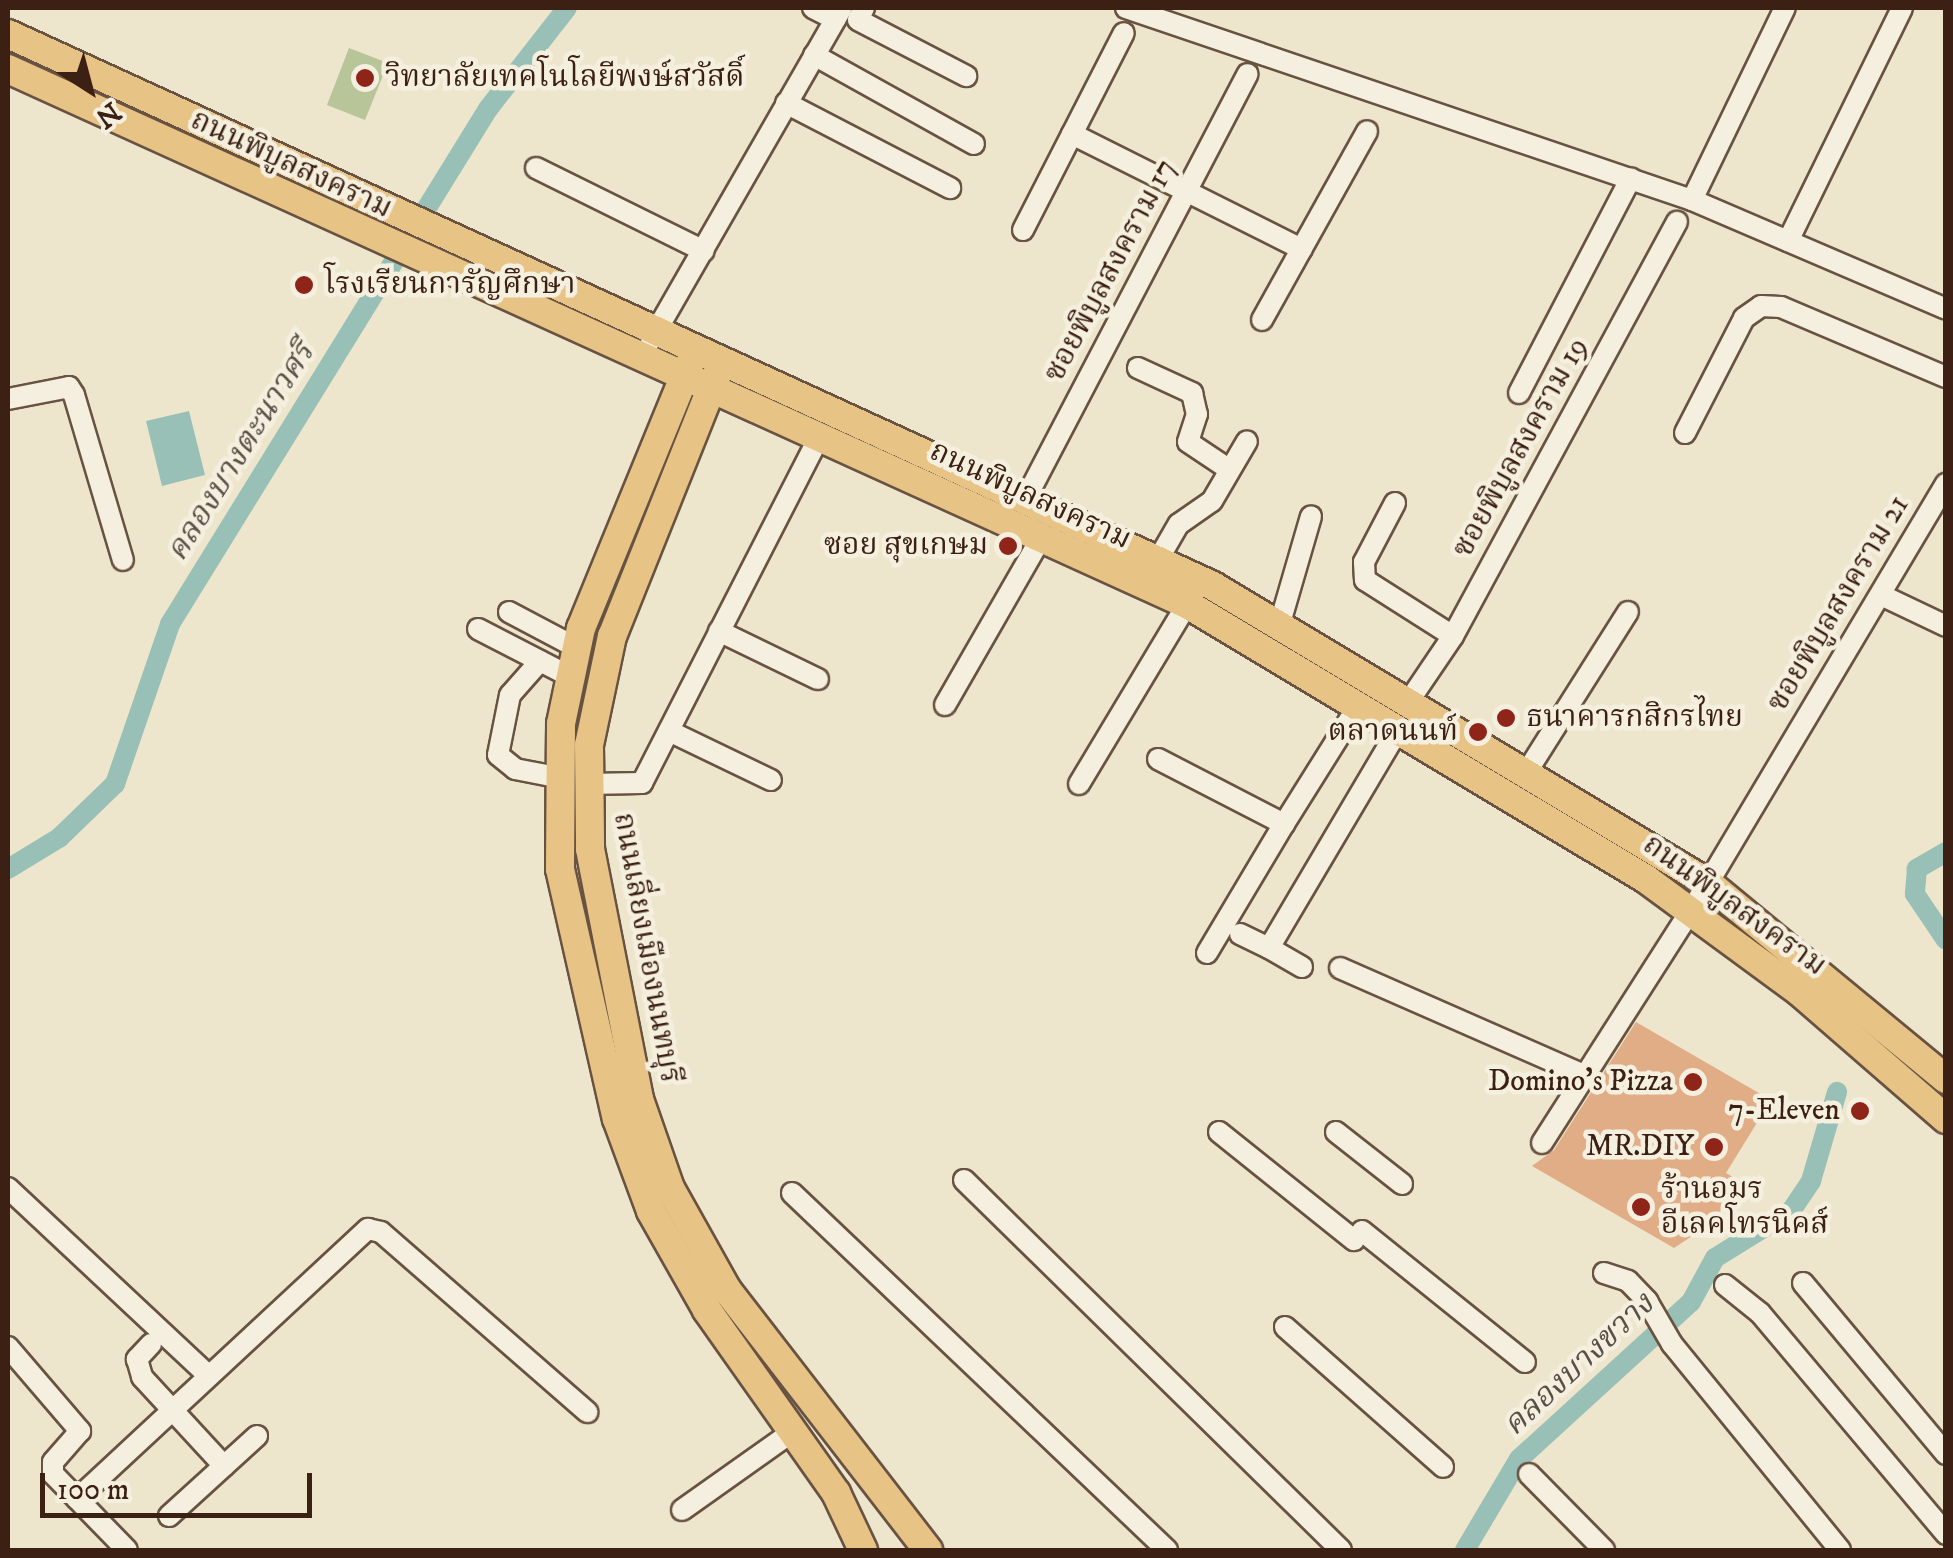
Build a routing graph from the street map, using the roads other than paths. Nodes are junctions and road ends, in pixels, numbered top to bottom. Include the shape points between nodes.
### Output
1 (812, 8) edge
2 (864, 8) edge
3 (1128, 8) edge
4 (1784, 8) edge
5 (1902, 8) edge
6 (838, 13) edge
7 (8, 34) edge
8 (1124, 34) dead end
9 (814, 55) junction
10 (8, 69) edge
11 (1248, 74) dead end
12 (966, 76) dead end
13 (786, 103) junction
14 (1367, 130) dead end
15 (1072, 134) junction
16 (974, 144) dead end
17 (536, 168) dead end
18 (1631, 178) junction
19 (950, 188) dead end
20 (1187, 190) junction
21 (1692, 200) junction
22 (1677, 222) dead end
23 (1023, 230) dead end
24 (1788, 241) junction
25 (1302, 249) junction
26 (704, 252) junction
27 (1946, 309) edge
28 (1262, 320) dead end
29 (657, 330) junction
30 (698, 346) junction
31 (725, 358) junction
32 (640, 359) junction
33 (1138, 368) dead end
34 (1946, 376) edge
35 (683, 379) junction
36 (710, 390) junction
37 (1519, 393) dead end
38 (8, 398) edge
39 (1685, 433) dead end
40 (819, 437) junction
41 (1248, 440) dead end
42 (1230, 470) junction
43 (1946, 483) edge
44 (1027, 496) junction
45 (1394, 503) dead end
46 (1311, 516) dead end
47 (1042, 536) junction
48 (1159, 558) junction
49 (123, 560) dead end
50 (1880, 595) junction
51 (1187, 604) junction
52 (509, 612) dead end
53 (1628, 612) dead end
54 (1280, 623) junction
55 (1946, 626) edge
56 (478, 629) dead end
57 (719, 631) junction
58 (1453, 636) junction
59 (577, 648) junction
60 (540, 661) junction
61 (571, 677) junction
62 (818, 678) dead end
63 (1410, 698) junction
64 (945, 704) dead end
65 (1358, 706) junction
66 (1399, 728) junction
67 (669, 732) junction
68 (1158, 759) dead end
69 (1528, 770) junction
70 (557, 777) junction
71 (770, 780) dead end
72 (586, 784) junction
73 (1079, 784) dead end
74 (1284, 824) junction
75 (1708, 883) junction
76 (1691, 911) junction
77 (1240, 934) dead end
78 (1269, 948) junction
79 (1207, 953) dead end
80 (1302, 967) dead end
81 (1340, 968) dead end
82 (1582, 1074) junction
83 (1946, 1079) edge
84 (1946, 1119) edge
85 (1219, 1132) dead end
86 (1336, 1132) dead end
87 (1542, 1142) dead end
88 (964, 1180) dead end
89 (1402, 1184) dead end
90 (8, 1188) edge
91 (792, 1192) dead end
92 (1604, 1273) dead end
93 (1803, 1283) dead end
94 (1725, 1285) dead end
95 (1285, 1327) dead end
96 (151, 1344) dead end
97 (8, 1347) edge
98 (1525, 1362) dead end
99 (209, 1376) junction
100 (172, 1410) junction
101 (587, 1412) dead end
102 (792, 1432) junction
103 (257, 1436) dead end
104 (1946, 1454) edge
105 (224, 1466) junction
106 (1443, 1468) dead end
107 (1528, 1474) dead end
108 (836, 1493) junction
109 (77, 1499) junction
110 (682, 1510) dead end
111 (168, 1516) dead end
112 (1946, 1534) edge
113 (127, 1550) edge
114 (863, 1550) edge
115 (880, 1550) edge
116 (924, 1550) edge
117 (1167, 1550) edge
118 (1341, 1550) edge
119 (1604, 1550) edge
120 (1840, 1550) edge

1 - 6 street
2 - 12 street via 858,20
3 - 18 street
4 - 21 street
5 - 24 street
6 - 9 street
7 - 29 main road, ถนนพิบูลสงคราม
8 - 15 street
9 - 13 street
9 - 16 street
10 - 32 main road, ถนนพิบูลสงคราม
11 - 20 street, ซอยพิบูลสงคราม 17
13 - 19 street
13 - 26 street
14 - 25 street
15 - 20 street
15 - 23 street
17 - 26 street
18 - 21 street
18 - 37 street
20 - 25 street
20 - 44 street, ซอยพิบูลสงคราม 17
21 - 24 street
22 - 58 street, ซอยพิบูลสงคราม 19
24 - 27 street
25 - 28 street
26 - 29 street
29 - 30 main road, ถนนพิบูลสงคราม
29 - 32 street
30 - 31 main road, ถนนพิบูลสงคราม
30 - 35 main road, ถนนเลี่ยงเมืองนนทบุรี
31 - 36 main road, ถนนเลี่ยงเมืองนนทบุรี
31 - 44 main road, ถนนพิบูลสงคราม
32 - 35 main road, ถนนพิบูลสงคราม
33 - 42 street via 1192,394 1197,414 1188,442
34 - 39 street via 1781,306 1760,306 1744,318
35 - 36 main road, ถนนพิบูลสงคราม
35 - 59 main road, ถนนเลี่ยงเมืองนนทบุรี
36 - 40 main road, ถนนพิบูลสงคราม
36 - 72 main road, ถนนเลี่ยงเมืองนนทบุรี via 612,636
38 - 49 street via 69,388 74,394
40 - 47 main road, ถนนพิบูลสงคราม
40 - 57 street
41 - 42 street
42 - 48 street via 1212,501 1179,524
43 - 50 street, ซอยพิบูลสงคราม 21
44 - 48 main road, ถนนพิบูลสงคราม
45 - 58 street via 1364,562 1365,580
46 - 54 street
47 - 51 main road, ถนนพิบูลสงคราม
47 - 64 street
48 - 54 main road, ถนนพิบูลสงคราม
50 - 55 street
50 - 75 street, ซอยพิบูลสงคราม 21
51 - 65 main road, ถนนพิบูลสงคราม
51 - 73 street
52 - 59 street
53 - 69 street
54 - 63 main road, ถนนพิบูลสงคราม
56 - 60 street
57 - 62 street
57 - 67 street
58 - 63 street, ซอยพิบูลสงคราม 19
59 - 61 main road, ถนนเลี่ยงเมืองนนทบุรี
60 - 61 street
60 - 70 street via 510,695 498,755 514,769
61 - 70 main road, ถนนเลี่ยงเมืองนนทบุรี
63 - 69 main road, ถนนพิบูลสงคราม
65 - 66 main road, ถนนพิบูลสงคราม
65 - 74 street
66 - 76 main road, ถนนพิบูลสงคราม
66 - 78 street
67 - 71 street
67 - 72 street via 642,783
68 - 74 street
69 - 75 main road, ถนนพิบูลสงคราม
70 - 102 main road, ถนนเลี่ยงเมืองนนทบุรี via 560,868 630,1156 676,1261
72 - 116 main road, ถนนเลี่ยงเมืองนนทบุรี via 590,849 639,1099 670,1188 727,1290
74 - 79 street
75 - 76 street, ซอยพิบูลสงคราม 21
75 - 83 main road, ถนนพิบูลสงคราม
76 - 82 street, ซอยพิบูลสงคราม 21
76 - 84 main road, ถนนพิบูลสงคราม via 1801,993
77 - 78 street
78 - 80 street
81 - 82 street
82 - 87 street, ซอยพิบูลสงคราม 21
85 - 98 street
86 - 89 street
88 - 118 street
90 - 99 street
91 - 117 street
92 - 120 street via 1628,1281
93 - 104 street
94 - 112 street via 1760,1313
95 - 106 street
96 - 100 street via 138,1367
97 - 109 street via 80,1432 51,1468
99 - 100 street
99 - 101 street via 368,1229 382,1232
100 - 105 street
100 - 109 street
102 - 108 main road, ถนนเลี่ยงเมืองนนทบุรี
102 - 110 street
103 - 105 street
105 - 111 street
107 - 119 street
108 - 114 main road, ถนนเลี่ยงเมืองนนทบุรี
108 - 115 main road, ถนนเลี่ยงเมืองนนทบุรี
109 - 113 street

